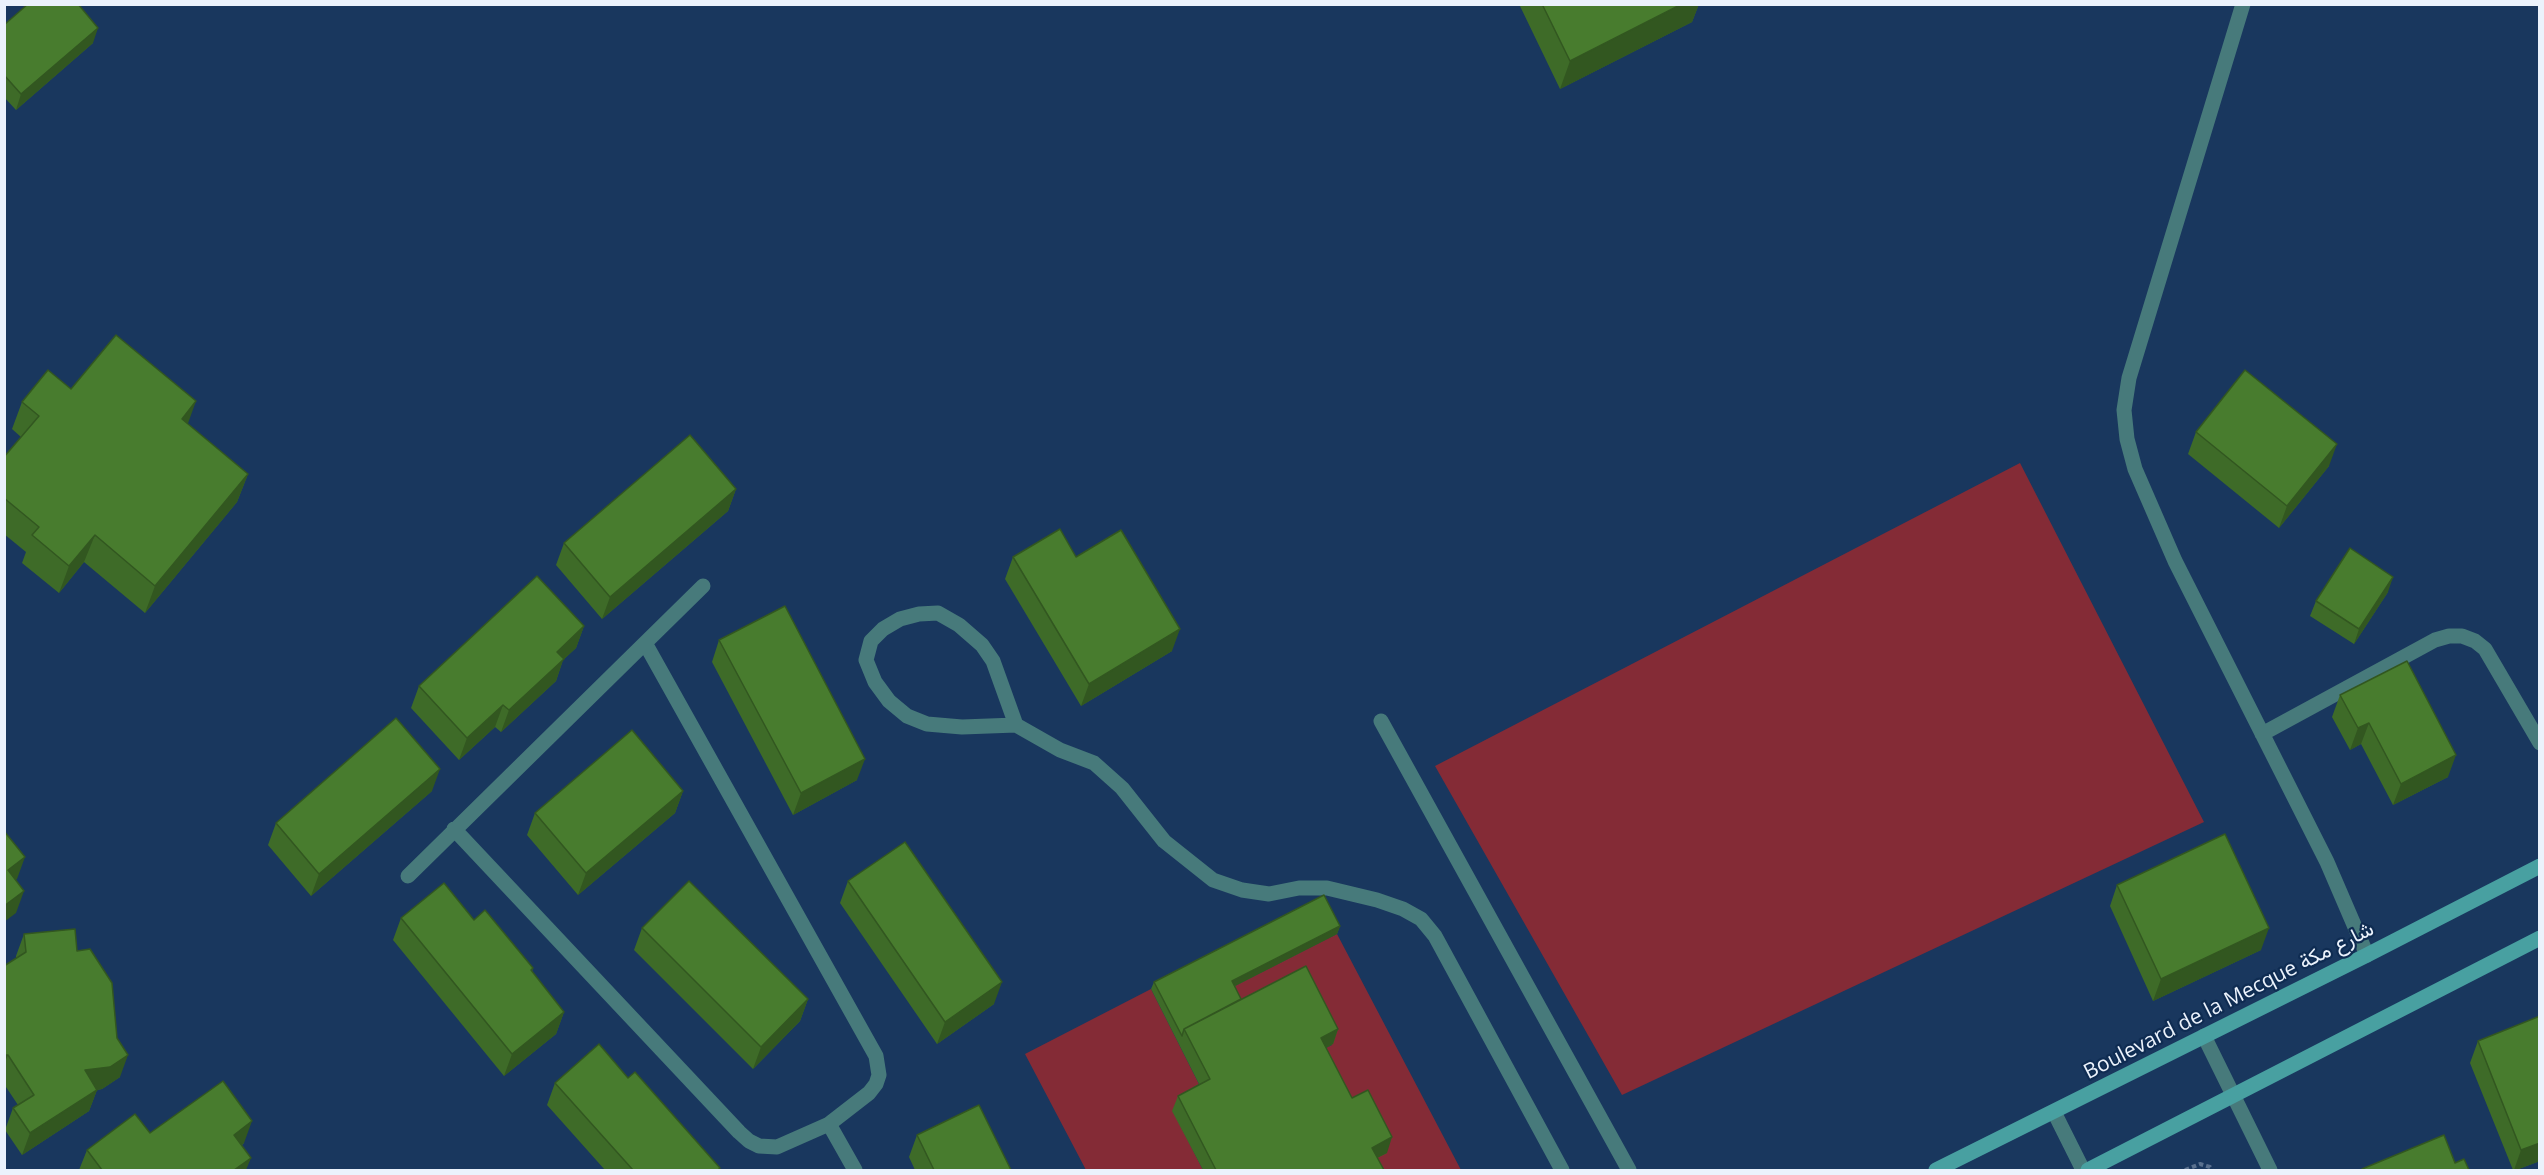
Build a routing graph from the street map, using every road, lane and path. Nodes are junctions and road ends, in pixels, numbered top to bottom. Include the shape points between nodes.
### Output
1 (2243, 4) edge
2 (703, 586) dead end
3 (645, 643) junction
4 (1381, 721) dead end
5 (1016, 725) junction
6 (2262, 734) junction
7 (2540, 743) edge
8 (454, 829) junction
9 (2540, 866) edge
10 (408, 876) dead end
11 (2540, 938) edge
12 (2367, 955) junction
13 (2204, 1036) junction
14 (2235, 1096) junction
15 (2054, 1112) junction
16 (829, 1124) junction
17 (855, 1170) edge
18 (1562, 1170) edge
19 (1629, 1170) edge
20 (1936, 1170) edge
21 (2083, 1170) edge
22 (2088, 1170) edge
23 (2185, 1170) edge
24 (2212, 1170) edge
25 (2270, 1170) edge

1 - 6 street via 2129,378 2124,410 2134,469 2175,561
2 - 3 street
3 - 8 street
3 - 16 street via 876,1056 876,1084 860,1102
4 - 19 street
5 - 5 street via 993,661 959,625 938,613 900,619 871,642 867,660 875,682 907,716 927,724 962,727
5 - 18 street via 1060,750 1094,763 1122,788 1164,841 1213,880 1269,894 1327,888 1403,909 1421,919 1436,936
6 - 7 street via 2435,640 2462,636 2486,650
6 - 12 street via 2327,862
8 - 10 street
8 - 16 street via 749,1141 777,1147
9 - 12 main road, Boulevard de la Mecque شارع مكة
11 - 14 main road
12 - 13 main road, Boulevard de la Mecque شارع مكة
13 - 14 street
13 - 15 main road, Boulevard de la Mecque شارع مكة
14 - 22 main road
14 - 25 street
15 - 20 main road, Boulevard de la Mecque شارع مكة
15 - 21 street
16 - 17 street
23 - 24 path via 2200,1164

